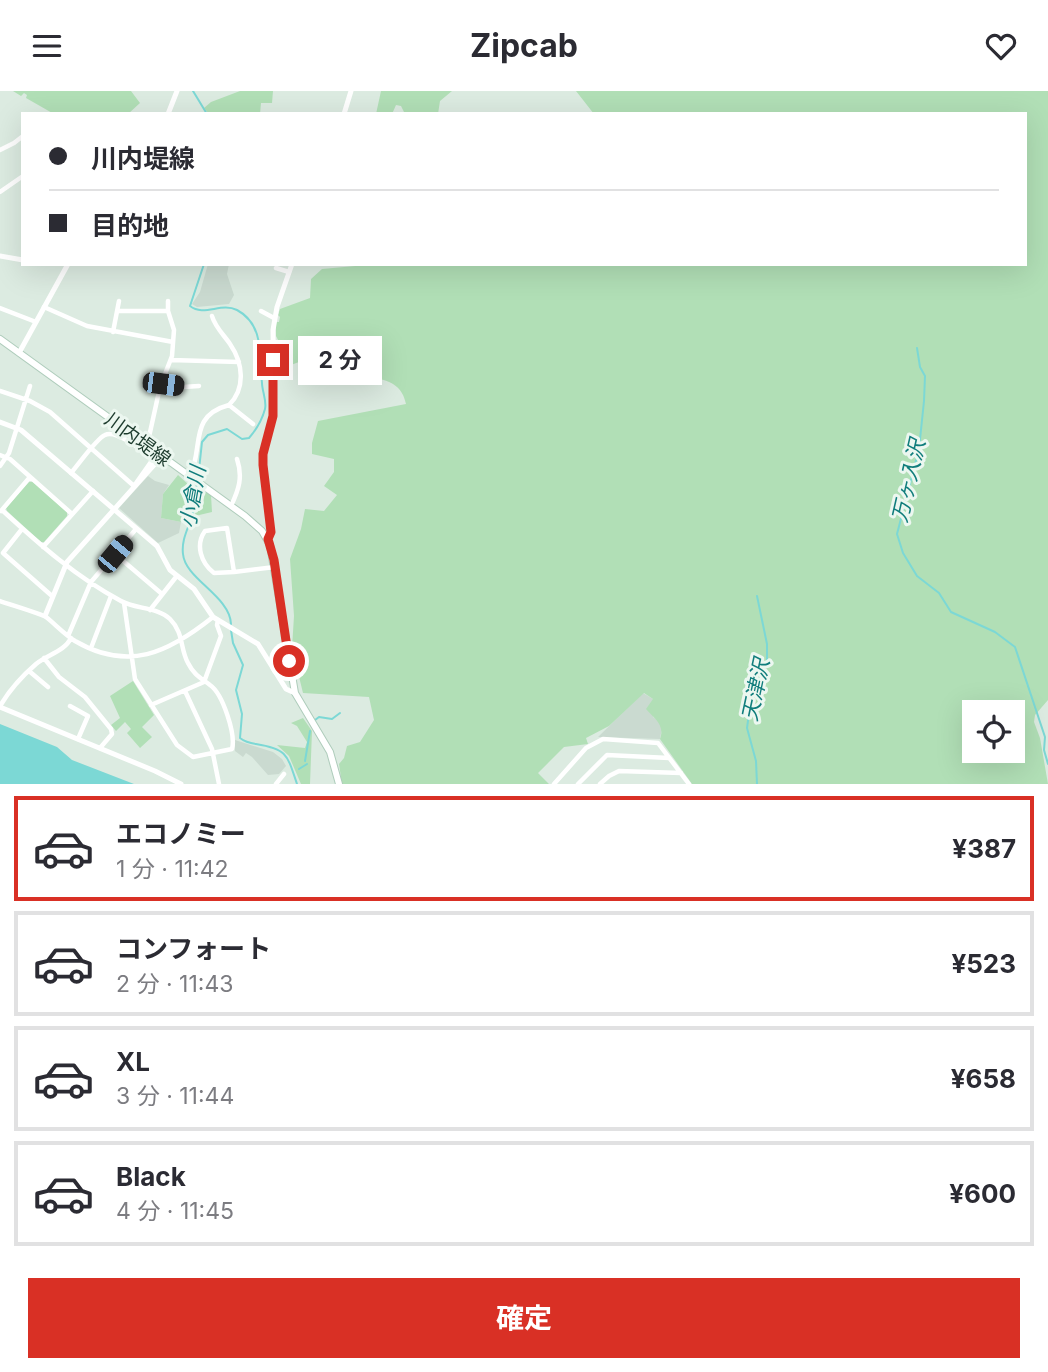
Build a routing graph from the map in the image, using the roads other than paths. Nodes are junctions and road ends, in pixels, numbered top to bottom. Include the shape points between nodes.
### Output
1 (177, 91) edge
2 (351, 91) edge
3 (169, 112) edge
4 (345, 112) edge
5 (21, 138) edge
6 (0, 150) edge
7 (21, 177) edge
8 (0, 192) edge
9 (0, 256) edge
10 (21, 260) edge
11 (67, 266) edge
12 (291, 266) edge
13 (276, 268) dead end
14 (289, 272) junction
15 (119, 301) dead end
16 (168, 301) dead end
17 (44, 307) junction
18 (0, 308) edge
19 (118, 311) junction
20 (168, 311) junction
21 (261, 311) dead end
22 (212, 316) dead end
23 (274, 318) junction
24 (36, 322) junction
25 (113, 332) junction
26 (0, 339) edge
27 (173, 342) junction
28 (19, 353) junction
29 (171, 360) junction
30 (239, 362) junction
31 (161, 384) junction
32 (30, 386) dead end
33 (199, 386) dead end
34 (0, 391) edge
35 (26, 399) junction
36 (229, 405) junction
37 (0, 422) edge
38 (253, 424) dead end
39 (17, 428) junction
40 (147, 446) junction
41 (92, 449) junction
42 (0, 455) edge
43 (162, 456) junction
44 (7, 457) junction
45 (237, 459) dead end
46 (0, 466) edge
47 (71, 473) junction
48 (30, 477) junction
49 (195, 480) junction
50 (134, 486) junction
51 (93, 491) junction
52 (231, 506) junction
53 (113, 509) junction
54 (1, 511) edge
55 (72, 514) junction
56 (22, 529) junction
57 (136, 529) junction
58 (268, 539) junction
59 (43, 547) junction
60 (115, 554) junction
61 (65, 565) junction
62 (276, 567) junction
63 (234, 572) junction
64 (176, 576) junction
65 (91, 582) junction
66 (162, 594) junction
67 (52, 596) junction
68 (111, 596) junction
69 (0, 601) edge
70 (124, 603) junction
71 (150, 610) junction
72 (45, 615) junction
73 (216, 619) junction
74 (70, 637) junction
75 (182, 638) junction
76 (91, 648) junction
77 (44, 658) junction
78 (131, 658) junction
79 (29, 671) junction
80 (204, 682) junction
81 (48, 687) dead end
82 (185, 691) junction
83 (295, 693) junction
84 (151, 705) junction
85 (0, 706) edge
86 (70, 706) dead end
87 (78, 739) junction
88 (100, 748) junction
89 (214, 754) junction
90 (669, 758) junction
91 (681, 773) junction
92 (284, 774) dead end
93 (181, 784) edge
94 (219, 784) edge
95 (276, 784) edge
96 (339, 784) edge
97 (554, 784) edge
98 (578, 784) edge
99 (600, 784) edge
100 (689, 784) edge

1 - 3 street
2 - 4 street
5 - 6 street
7 - 8 street
9 - 10 street
11 - 17 street
12 - 14 street
13 - 14 street
14 - 23 street
15 - 19 street
16 - 20 street
17 - 24 street
17 - 25 street
18 - 24 street
19 - 20 street
19 - 25 street
20 - 27 street
21 - 23 street
22 - 30 street
23 - 58 street via 273,416 263,459
24 - 28 street
25 - 27 street
26 - 28 main road, 川内堤線
27 - 29 street
28 - 40 main road, 川内堤線
29 - 30 street
29 - 31 street
30 - 36 street via 241,387
31 - 33 street
31 - 40 street
32 - 35 street
34 - 35 street
35 - 39 street
35 - 41 street via 45,408
36 - 38 street
36 - 49 street via 206,417 196,445
37 - 39 street
39 - 44 street
39 - 47 street
40 - 43 main road, 川内堤線
41 - 47 street
41 - 50 street
41 - 50 street via 109,434 126,439 153,459
42 - 44 street
43 - 49 main road, 川内堤線
43 - 50 street
44 - 46 street
44 - 48 street
45 - 52 street via 240,479
47 - 51 street
48 - 54 street
48 - 55 street
49 - 52 main road, 川内堤線
50 - 53 street
51 - 53 street
51 - 55 street
52 - 58 main road, 川内堤線
53 - 57 street
53 - 61 street
54 - 56 street
55 - 59 street
56 - 59 street
56 - 67 street via 3,553
57 - 60 street
57 - 64 street via 157,546
58 - 62 main road
59 - 61 street
60 - 65 street
60 - 66 street
61 - 65 street
61 - 67 street
62 - 63 street
62 - 83 main road
63 - 63 street via 214,573 203,562 200,541 205,531 227,528
64 - 66 street
64 - 73 street via 194,589
65 - 68 street
65 - 74 street
66 - 71 street
67 - 72 street
68 - 70 street
68 - 76 street
69 - 72 street
70 - 71 street
70 - 78 street
71 - 75 street via 170,619
72 - 74 street
73 - 75 street
73 - 80 street via 221,636
73 - 83 street via 258,643 286,688
74 - 76 street
74 - 77 street via 66,646
75 - 78 street
75 - 80 street via 187,663
76 - 78 street
77 - 79 street
77 - 88 street via 111,729
78 - 84 street via 134,676
79 - 81 street
79 - 85 street
80 - 82 street
80 - 89 street via 212,686 221,703 233,740 232,749
82 - 84 street
82 - 89 street
83 - 96 main road via 330,752
84 - 89 street via 177,745 195,757
85 - 87 street
86 - 87 street via 88,716
87 - 88 street
88 - 93 street
89 - 94 street
90 - 91 street
90 - 97 street via 658,743 603,739 584,750
90 - 98 street via 607,755
91 - 99 street via 619,771
91 - 100 street
92 - 95 street

